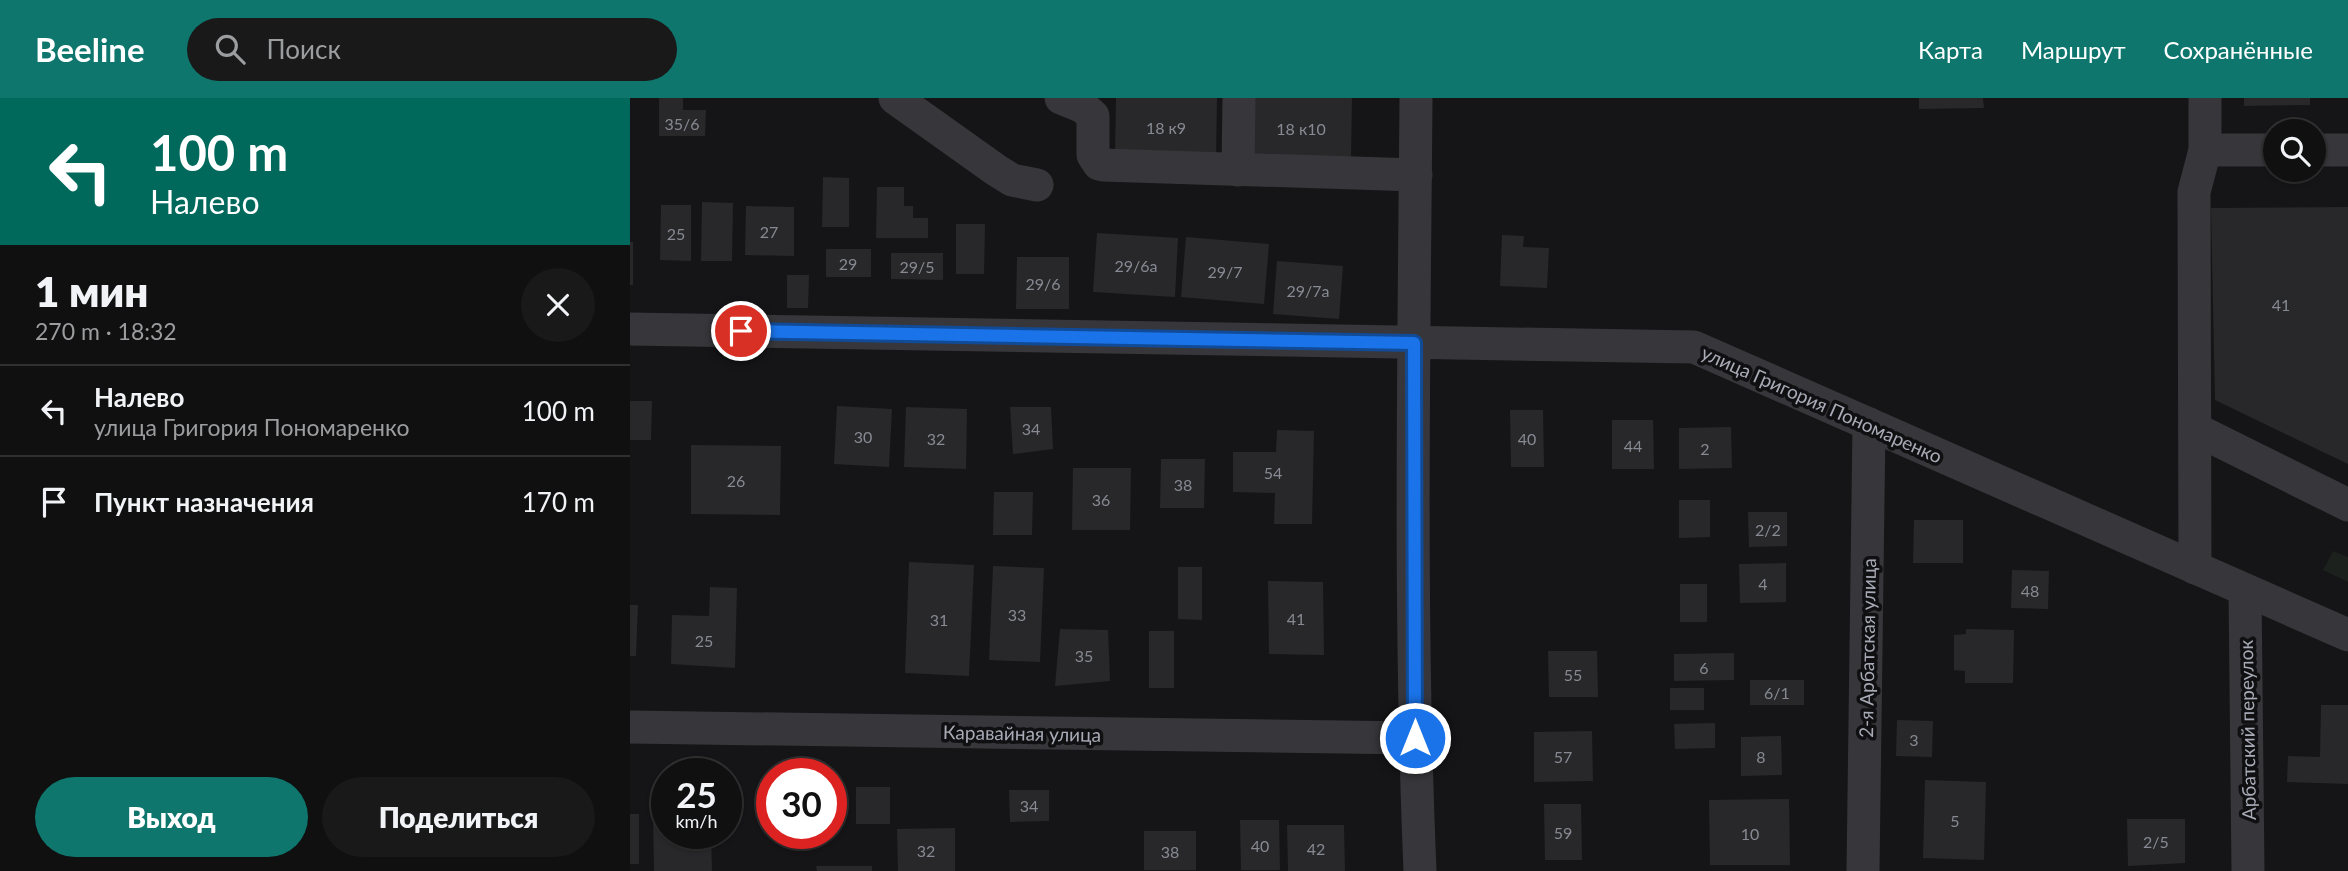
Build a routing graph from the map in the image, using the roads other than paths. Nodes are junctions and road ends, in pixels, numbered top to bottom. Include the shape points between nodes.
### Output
1 (895, 98) edge
2 (1061, 98) edge
3 (1239, 98) edge
4 (1416, 98) edge
5 (2204, 98) edge
6 (2205, 150) junction
7 (2263, 150) edge
8 (2326, 150) edge
9 (2348, 150) edge
10 (1238, 170) junction
11 (1416, 175) junction
12 (1037, 185) dead end
13 (630, 330) edge
14 (1414, 343) junction
15 (1869, 424) junction
16 (2195, 429) junction
17 (2348, 505) edge
18 (2195, 568) junction
19 (2245, 590) junction
20 (2348, 635) edge
21 (630, 727) edge
22 (1415, 738) junction
23 (1420, 871) edge
24 (1863, 871) edge
25 (2248, 871) edge

1 - 12 street via 1012,180
2 - 10 street via 1093,116 1093,155 1099,164
3 - 10 street
4 - 11 street
5 - 6 street
6 - 7 street
6 - 16 street via 2194,192
8 - 9 street
10 - 11 street
11 - 14 street
13 - 14 street, улица Григория Пономаренко
14 - 15 street, улица Григория Пономаренко via 1694,347
14 - 22 street
15 - 18 street, улица Григория Пономаренко
15 - 24 street, 2-я Арбатская улица
16 - 17 street
16 - 18 street
18 - 19 street, улица Григория Пономаренко
19 - 20 street, улица Григория Пономаренко
19 - 25 street, Арбатский переулок
21 - 22 street, Каравайная улица
22 - 23 street

